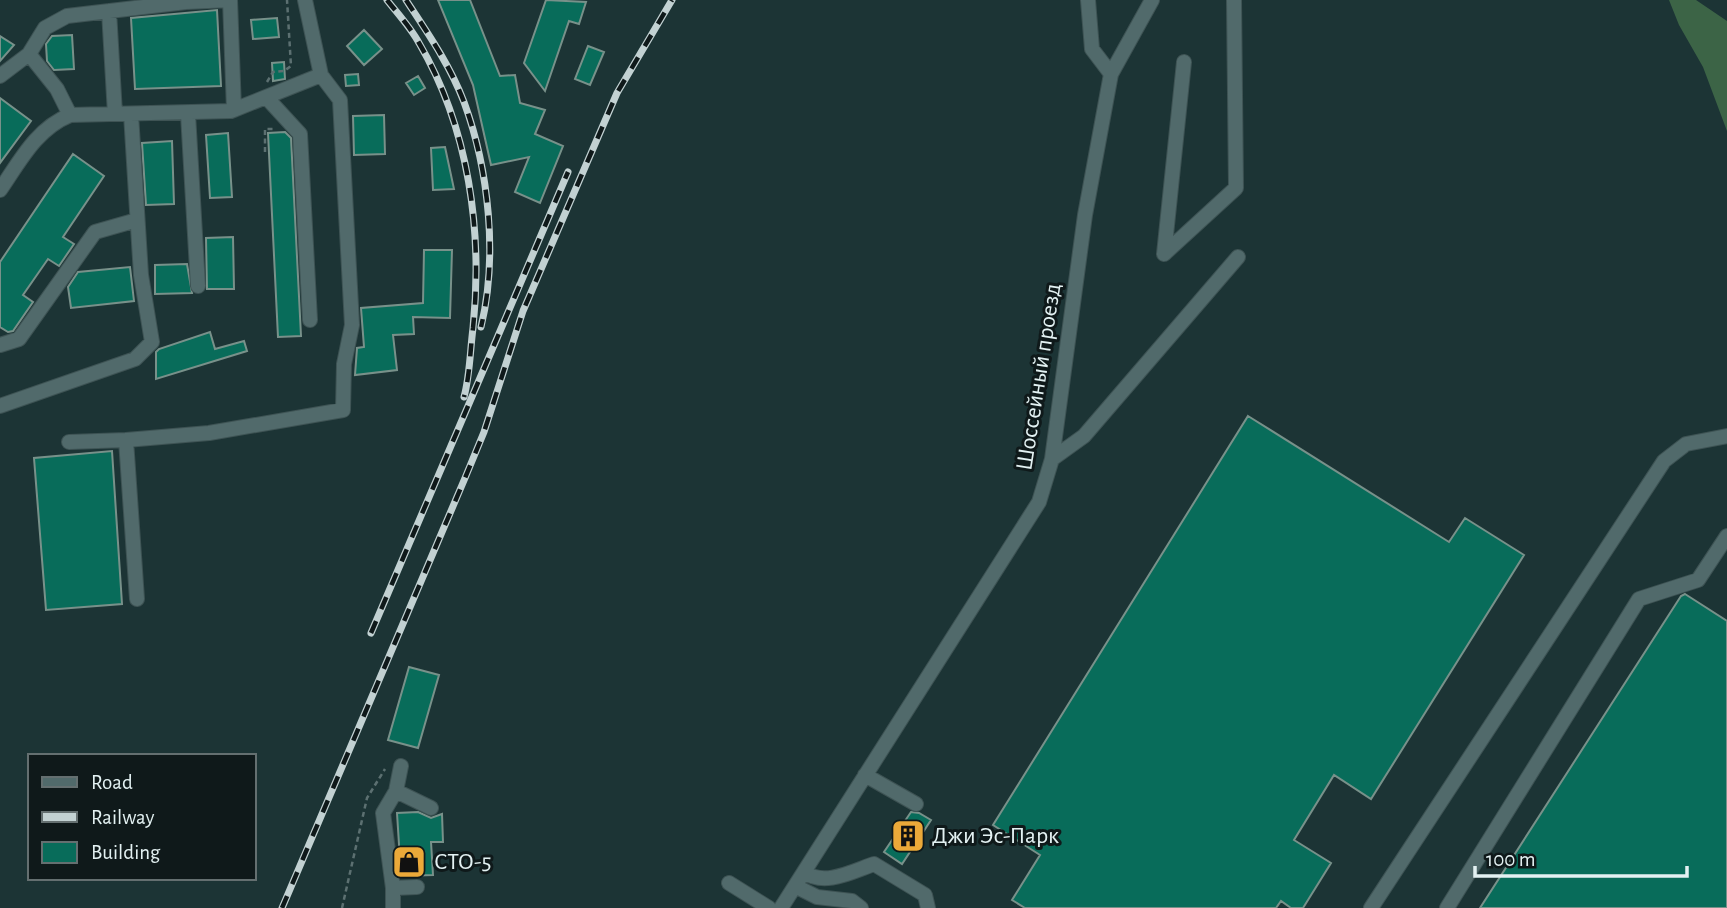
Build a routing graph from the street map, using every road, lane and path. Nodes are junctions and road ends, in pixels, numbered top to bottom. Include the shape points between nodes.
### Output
1 (287, 0) edge
2 (305, 0) edge
3 (1088, 0) edge
4 (1152, 0) edge
5 (1234, 0) edge
6 (109, 11) junction
7 (29, 54) junction
8 (1184, 62) dead end
9 (273, 72) dead end
10 (1111, 74) junction
11 (321, 75) junction
12 (0, 76) edge
13 (267, 97) junction
14 (234, 110) junction
15 (115, 114) junction
16 (131, 114) junction
17 (188, 114) junction
18 (70, 115) junction
19 (276, 128) dead end
20 (265, 152) dead end
21 (0, 190) edge
22 (137, 220) junction
23 (1238, 257) dead end
24 (198, 286) dead end
25 (310, 320) dead end
26 (0, 345) edge
27 (0, 406) edge
28 (1727, 436) edge
29 (126, 440) junction
30 (69, 442) dead end
31 (1052, 459) junction
32 (1727, 536) edge
33 (137, 599) dead end
34 (401, 766) joint
35 (865, 775) junction
36 (396, 791) junction
37 (916, 804) dead end
38 (431, 808) dead end
39 (804, 872) junction
40 (729, 883) dead end
41 (796, 886) junction
42 (417, 887) dead end
43 (393, 888) junction
44 (342, 908) edge
45 (393, 908) edge
46 (769, 908) edge
47 (781, 908) edge
48 (861, 908) edge
49 (928, 908) edge
50 (1371, 908) edge
51 (1447, 908) edge

1 - 9 path via 290,66 284,72
2 - 11 street
3 - 10 street via 1091,49
4 - 10 street, Шоссейный проезд
5 - 8 street via 1236,188 1164,254
6 - 7 street via 67,16 45,28
6 - 14 street via 230,0
6 - 15 street
7 - 12 street
7 - 18 street via 57,89
10 - 31 street, Шоссейный проезд
11 - 13 street
11 - 29 street via 340,100 352,325 344,364 343,410 209,433
13 - 14 street
13 - 25 street via 300,134
14 - 17 street
15 - 16 street
15 - 18 street
16 - 17 street
16 - 22 street
17 - 24 street
18 - 21 street via 53,121 37,136
19 - 20 path via 265,130
22 - 26 street via 94,232 19,339
22 - 27 street via 152,342 135,359
23 - 31 street via 1084,436
28 - 50 street via 1686,444 1664,461
29 - 30 street
29 - 33 street
31 - 35 street, Шоссейный проезд via 1039,502
32 - 51 street via 1698,580 1639,599
34 - 36 street
34 - 44 path via 389,762 367,798
35 - 37 street
35 - 39 street, Шоссейный проезд
36 - 38 street
36 - 43 street via 383,813
39 - 41 street, Шоссейный проезд
39 - 49 street via 835,878 874,864 925,895
40 - 46 street
41 - 47 street, Шоссейный проезд
41 - 48 street via 817,897 852,901
42 - 43 street
43 - 45 street

